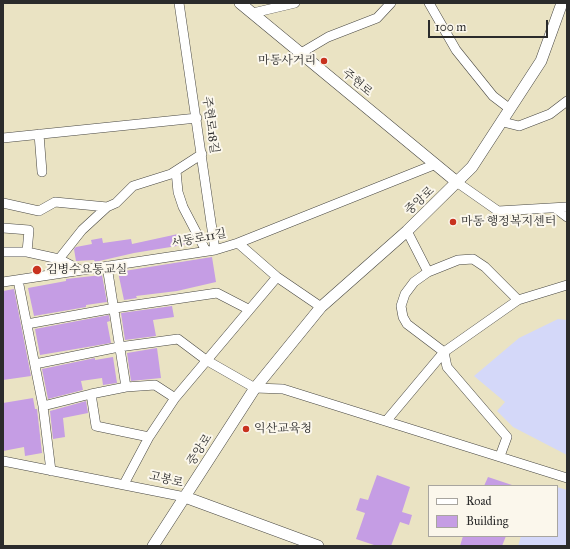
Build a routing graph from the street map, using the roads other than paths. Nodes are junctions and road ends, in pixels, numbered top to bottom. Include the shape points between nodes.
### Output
1 (180, 3) edge
2 (240, 3) edge
3 (295, 3) edge
4 (429, 3) edge
5 (562, 3) edge
6 (387, 4) edge
7 (253, 13) junction
8 (301, 53) junction
9 (567, 101) edge
10 (510, 109) junction
11 (197, 118) junction
12 (503, 122) junction
13 (40, 134) junction
14 (3, 138) edge
15 (202, 154) junction
16 (436, 164) junction
17 (176, 171) junction
18 (42, 172) dead end
19 (458, 183) junction
20 (3, 203) edge
21 (107, 207) junction
22 (567, 207) edge
23 (555, 208) junction
24 (567, 218) edge
25 (3, 228) edge
26 (408, 231) junction
27 (238, 243) junction
28 (210, 251) junction
29 (3, 252) edge
30 (27, 252) junction
31 (59, 259) junction
32 (107, 266) junction
33 (80, 270) junction
34 (428, 272) junction
35 (277, 277) junction
36 (18, 280) junction
37 (3, 282) edge
38 (567, 285) edge
39 (518, 300) junction
40 (321, 307) junction
41 (114, 308) junction
42 (248, 309) junction
43 (27, 324) junction
44 (119, 347) junction
45 (444, 352) junction
46 (206, 360) junction
47 (35, 364) junction
48 (126, 387) junction
49 (255, 388) junction
50 (91, 394) junction
51 (175, 398) junction
52 (43, 406) junction
53 (388, 420) junction
54 (149, 437) junction
55 (500, 456) junction
56 (3, 461) edge
57 (51, 471) junction
58 (567, 478) edge
59 (124, 484) junction
60 (184, 497) junction
61 (153, 546) edge
62 (318, 546) edge

1 - 11 street, 주현로18길
2 - 7 street, 주현로
3 - 7 street
4 - 10 street via 456,50 493,96
5 - 10 street, 중앙로 via 541,61
6 - 8 street via 377,18 328,37
7 - 8 street, 주현로
8 - 16 street, 주현로
9 - 12 street via 550,114 518,126
10 - 12 street, 중앙로
11 - 13 street
11 - 15 street, 주현로18길
12 - 19 street, 중앙로
13 - 14 street
13 - 18 street
15 - 17 street
15 - 28 street, 주현로18길
16 - 19 street, 주현로
16 - 27 street
17 - 21 street via 133,186 116,203
17 - 28 street via 178,192 183,207
19 - 23 street via 498,211
19 - 26 street, 중앙로
20 - 21 street via 38,211 55,202
21 - 31 street via 82,230
22 - 23 street
23 - 24 street
25 - 30 street via 29,230
26 - 34 street
26 - 40 street, 중앙로
27 - 28 street, 서동로11길
27 - 35 street, 서동로11길
28 - 32 street, 서동로11길
29 - 30 street
30 - 31 street
31 - 33 street
32 - 33 street, 서동로11길
32 - 41 street
33 - 36 street, 서동로11길
34 - 39 street via 443,264 473,259 485,267
34 - 45 street via 414,282 405,294 401,306 403,317 407,324
35 - 40 street, 서동로11길
35 - 42 street
36 - 37 street, 서동로11길
36 - 43 street
38 - 39 street
39 - 45 street
40 - 49 street, 중앙로
41 - 42 street via 218,293
41 - 43 street
41 - 44 street
42 - 46 street
43 - 47 street
44 - 46 street via 178,339
44 - 47 street
44 - 48 street
45 - 53 street
45 - 55 street via 447,367 507,437
46 - 49 street
46 - 51 street
47 - 52 street
48 - 50 street
48 - 51 street via 155,385
49 - 53 street via 282,389
49 - 60 street, 중앙로
50 - 52 street
50 - 54 street via 96,426
51 - 54 street
52 - 57 street
53 - 55 street
54 - 59 street
55 - 58 street
56 - 57 street, 고봉로
57 - 59 street, 고봉로
59 - 60 street, 고봉로
60 - 61 street, 중앙로
60 - 62 street, 고봉로

